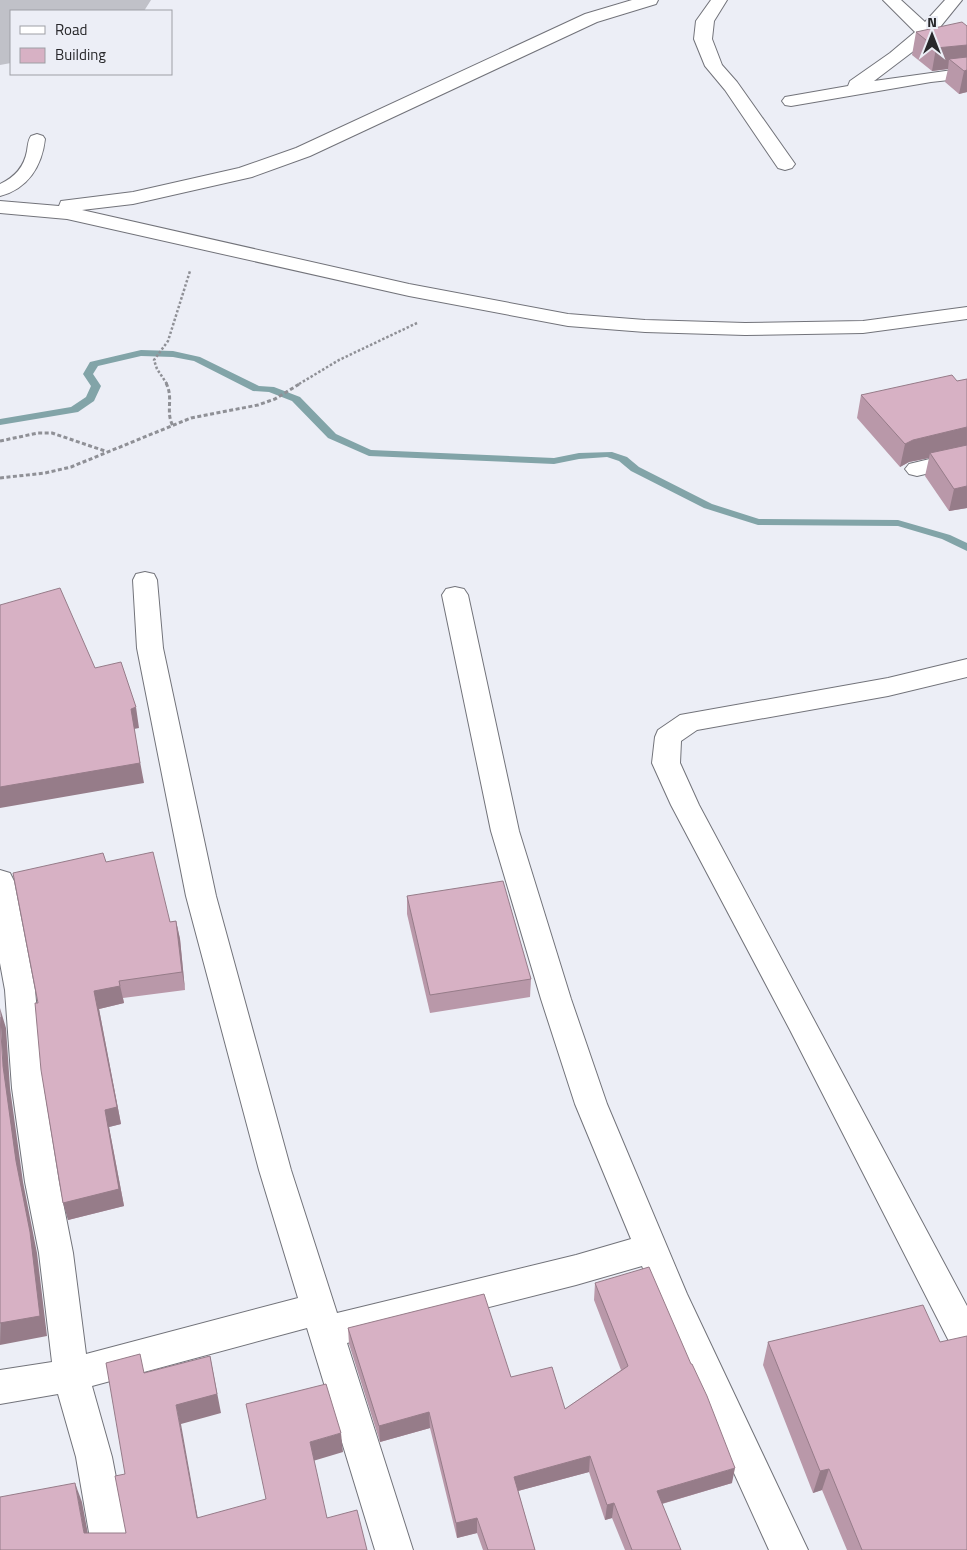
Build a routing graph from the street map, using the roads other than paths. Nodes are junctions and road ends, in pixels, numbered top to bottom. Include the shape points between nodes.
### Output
1 (650, 0) edge
2 (719, 0) edge
3 (891, 0) edge
4 (954, 0) edge
5 (926, 33) junction
6 (967, 73) edge
7 (843, 92) junction
8 (791, 102) dead end
9 (37, 139) dead end
10 (784, 164) dead end
11 (0, 191) edge
12 (7, 207) edge
13 (967, 313) edge
14 (967, 457) edge
15 (917, 469) dead end
16 (145, 580) dead end
17 (455, 594) dead end
18 (967, 668) edge
19 (0, 881) edge
20 (652, 1248) junction
21 (322, 1321) junction
22 (967, 1341) edge
23 (71, 1375) junction
24 (0, 1387) edge
25 (111, 1550) edge
26 (394, 1550) edge
27 (789, 1550) edge

1 - 12 street via 591,18 312,148 245,173 93,204
2 - 10 street via 705,21 703,40 714,66
3 - 5 street
4 - 5 street
5 - 7 street via 870,77
6 - 7 street
7 - 8 street
9 - 11 lane via 36,156 24,177
12 - 13 street via 67,213 470,302 568,320 745,329 864,327
14 - 15 street
16 - 21 street via 150,648 201,896 275,1170
17 - 20 street via 508,841 591,1104
18 - 22 street via 888,687 689,722 668,737 666,763 685,805
19 - 23 street via 20,990 28,1088 56,1253
20 - 21 street via 524,1284
20 - 27 street via 671,1297
21 - 23 street
21 - 26 street
23 - 24 street
23 - 25 street via 94,1457

